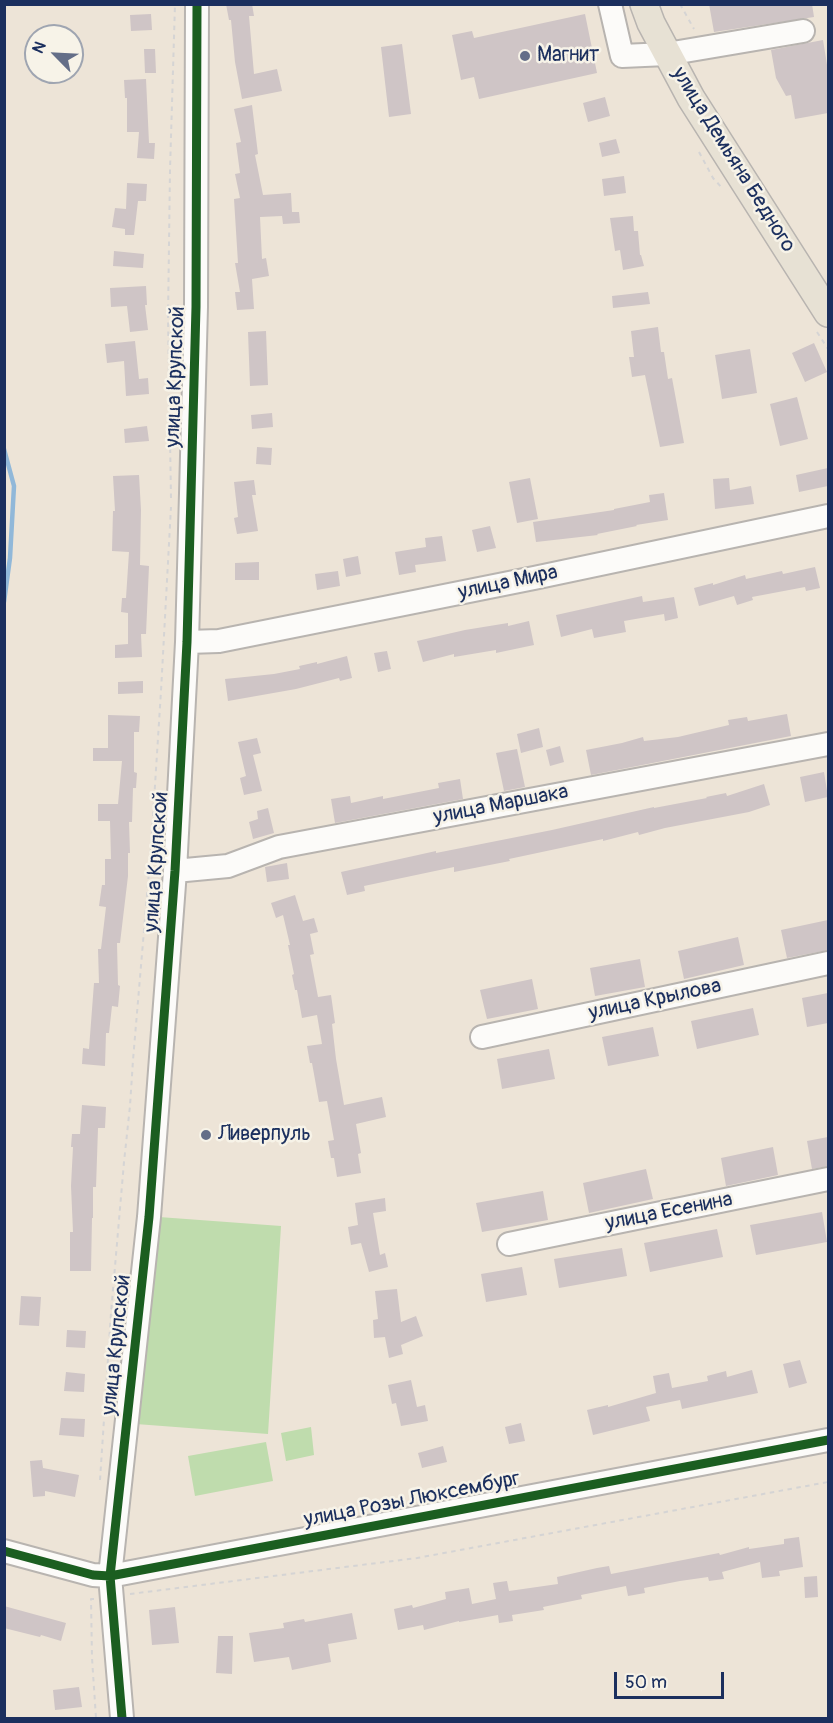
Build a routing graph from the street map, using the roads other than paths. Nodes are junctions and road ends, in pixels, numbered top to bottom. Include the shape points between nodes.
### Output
1 (197, 4) edge
2 (610, 4) edge
3 (644, 4) edge
4 (803, 32) dead end
5 (668, 54) junction
6 (828, 313) edge
7 (828, 516) edge
8 (187, 642) junction
9 (828, 744) edge
10 (175, 871) junction
11 (828, 963) edge
12 (482, 1037) dead end
13 (828, 1179) edge
14 (509, 1244) dead end
15 (828, 1440) edge
16 (4, 1551) edge
17 (111, 1586) junction
18 (122, 1719) edge

1 - 8 street, улица Крупской via 196,307
2 - 5 street via 622,56
3 - 5 main road, улица Демьяна Бедного
4 - 5 street
5 - 6 main road, улица Демьяна Бедного via 691,98
7 - 8 street, улица Мира via 219,641
8 - 10 street, улица Крупской
9 - 10 street, улица Маршака via 279,847 228,866
10 - 17 street, улица Крупской via 149,1217
11 - 12 street, улица Крылова
13 - 14 street, улица Есенина
15 - 17 street, улица Розы Люксембург
16 - 17 street, улица Розы Люксембург via 93,1575
17 - 18 street, улица Крупской

